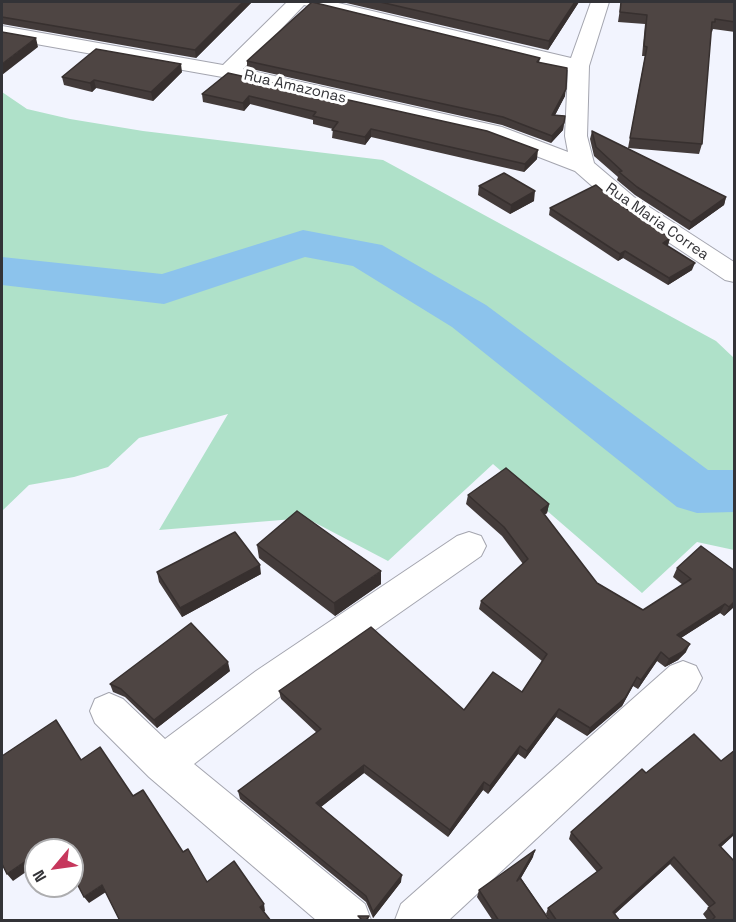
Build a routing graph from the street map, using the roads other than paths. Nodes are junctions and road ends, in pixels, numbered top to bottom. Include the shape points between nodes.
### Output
1 (297, 2) edge
2 (312, 2) edge
3 (600, 2) edge
4 (2, 32) edge
5 (579, 66) junction
6 (228, 72) junction
7 (583, 166) junction
8 (735, 274) edge
9 (469, 546) dead end
10 (683, 678) dead end
11 (109, 711) dead end
12 (163, 764) junction
13 (349, 921) edge
14 (417, 921) edge

1 - 6 street
2 - 5 street
3 - 5 street
4 - 6 street, Rua Amazonas
5 - 7 street via 576,136
6 - 7 street, Rua Amazonas via 494,132
7 - 8 street, Rua Maria Correa via 625,202
9 - 12 street via 269,683
10 - 14 street
11 - 12 street
12 - 13 street

